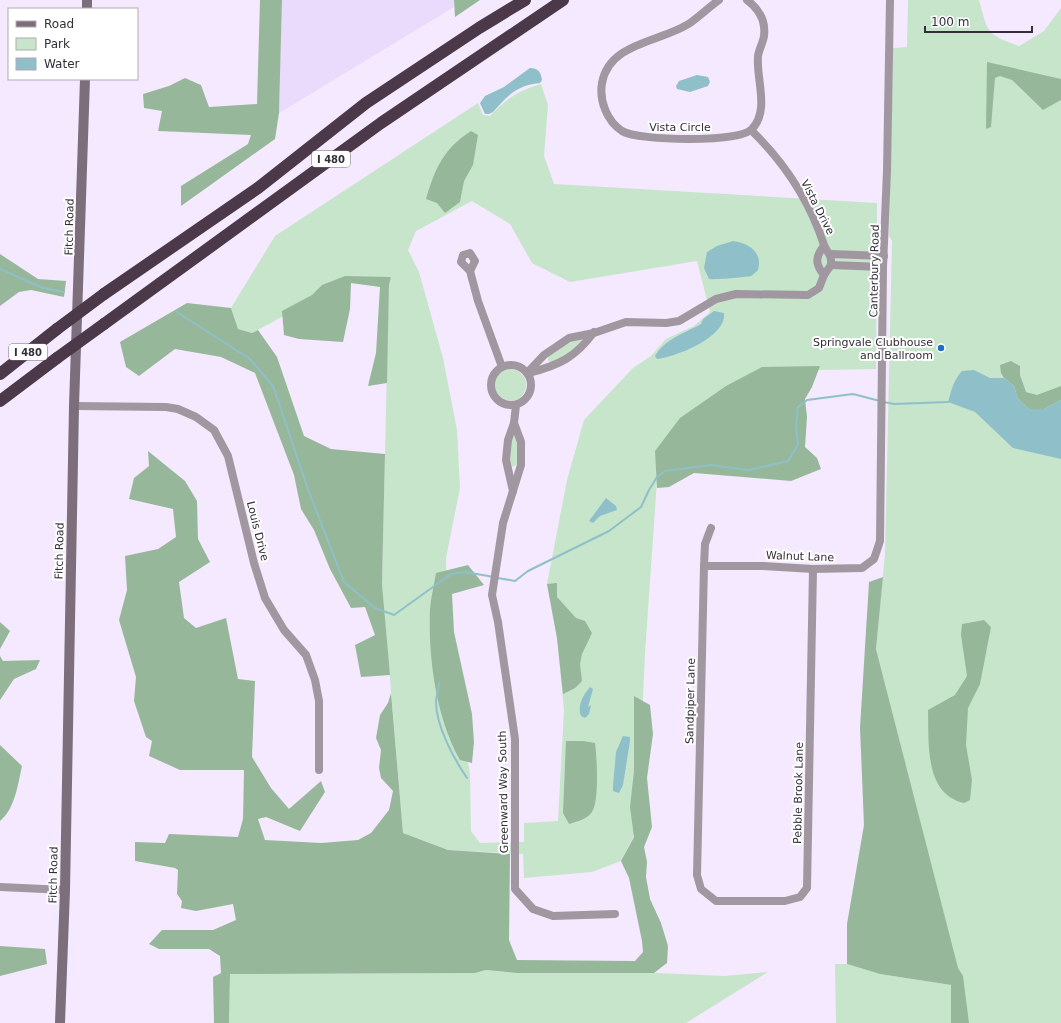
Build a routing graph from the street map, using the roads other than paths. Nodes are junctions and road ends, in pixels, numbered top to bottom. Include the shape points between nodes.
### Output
1 (525, 0) edge
2 (563, 0) edge
3 (718, 0) edge
4 (747, 0) edge
5 (890, 0) edge
6 (85, 80) edge
7 (752, 130) junction
8 (824, 246) junction
9 (830, 254) junction
10 (884, 256) junction
11 (832, 265) junction
12 (883, 267) junction
13 (470, 271) dead end
14 (824, 275) junction
15 (594, 332) junction
16 (502, 367) junction
17 (527, 373) junction
18 (0, 374) edge
19 (0, 401) edge
20 (516, 405) junction
21 (74, 406) junction
22 (514, 423) junction
23 (513, 492) junction
24 (711, 528) dead end
25 (880, 542) joint
26 (704, 566) junction
27 (813, 569) junction
28 (320, 770) dead end
29 (697, 875) joint
30 (0, 887) edge
31 (64, 890) junction
32 (615, 914) dead end
33 (60, 1023) edge

1 - 18 highway, I 480, bridge via 366,103 258,188 104,294
2 - 19 highway, I 480, bridge via 381,123
3 - 7 street, Vista Circle via 690,23 620,55 608,66 602,83 604,110 622,131 642,138 716,138 737,136
4 - 7 street via 756,6 763,17 764,35 757,69 762,102 760,117
5 - 10 street, Canterbury Road
6 - 21 street, Fitch Road
7 - 8 street, Vista Drive via 785,168 815,221 824,240
8 - 9 street, Vista Drive
8 - 14 street via 816,260
9 - 10 street
9 - 11 street
10 - 12 street, Canterbury Road
11 - 12 street
11 - 14 street
12 - 25 street, Canterbury Road
13 - 16 street
14 - 15 street via 819,288 808,295 736,294 716,299 679,321 626,322
15 - 17 street via 569,338 544,355
15 - 17 street via 583,348 568,359 551,367
16 - 17 street via 516,365
16 - 20 street via 496,370 490,382 492,396 502,404
17 - 20 street via 530,392 527,398
20 - 22 street, Greenward Way South
21 - 28 street, Louis Drive via 178,409 196,417 214,430 228,456 265,598 284,630 306,655 315,680 319,701
21 - 31 street, Fitch Road
22 - 23 street, Greenward Way South via 508,440 506,460
22 - 23 street, Greenward Way South via 521,442 521,465
23 - 32 street, Greenward Way South via 503,523 492,595 515,739 515,889 533,909 553,916
24 - 26 street, Sandpiper Lane via 705,544
25 - 27 street, Walnut Lane via 874,559 862,568
26 - 27 street, Walnut Lane
26 - 29 street, Sandpiper Lane
27 - 29 street, Pebble Brook Lane via 807,888 800,897 785,901 716,901 701,889
30 - 31 street
31 - 33 street, Fitch Road

